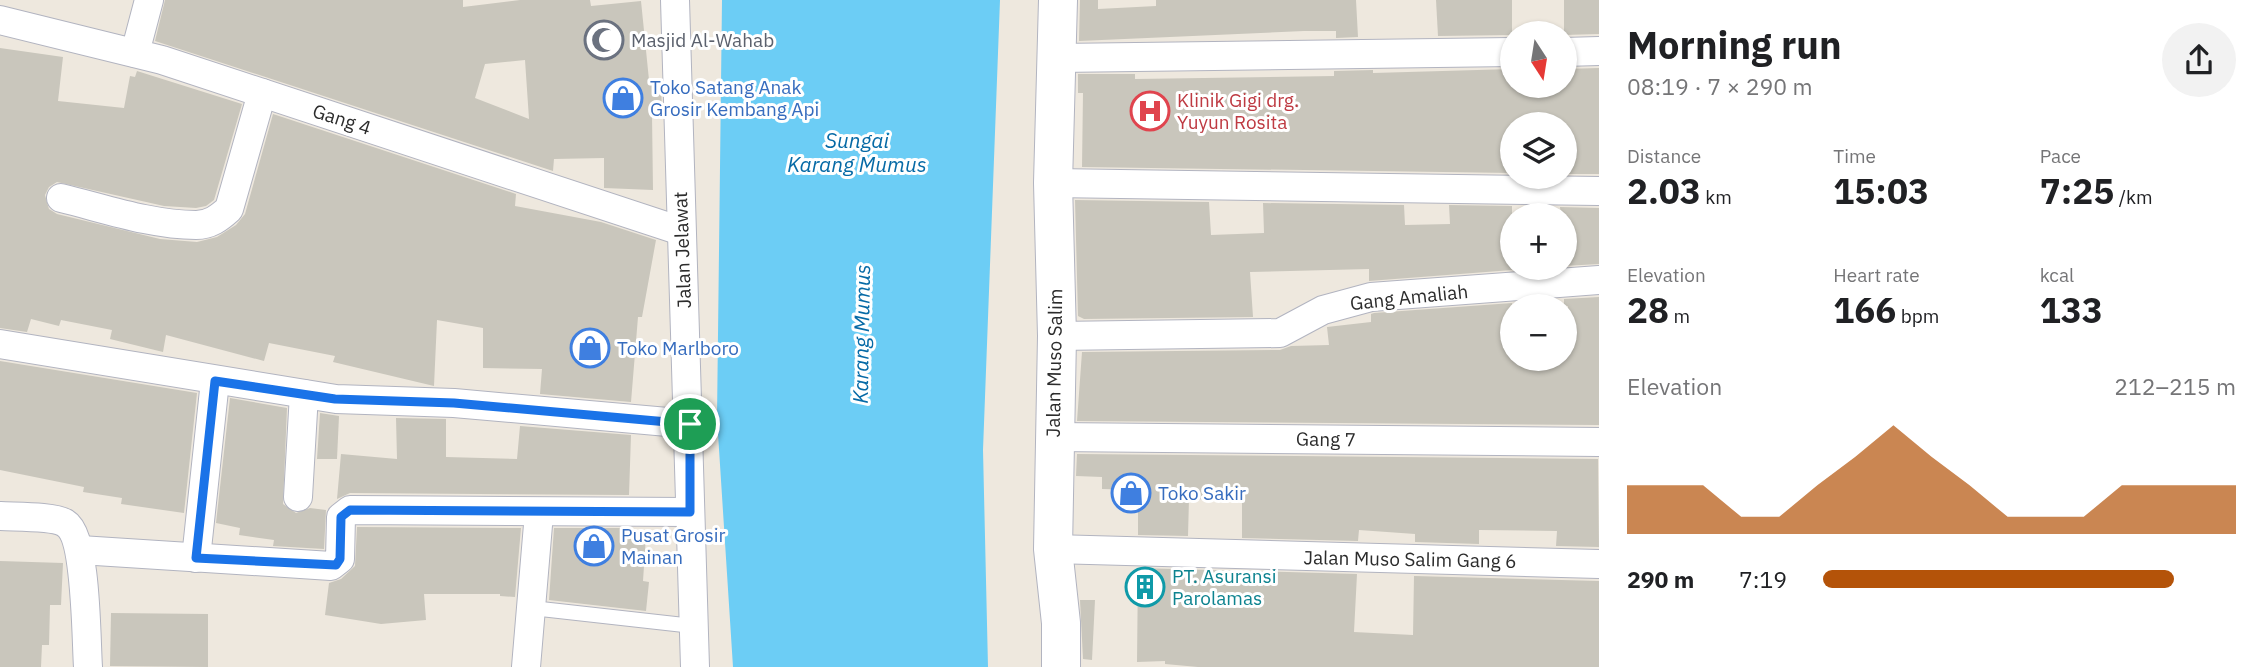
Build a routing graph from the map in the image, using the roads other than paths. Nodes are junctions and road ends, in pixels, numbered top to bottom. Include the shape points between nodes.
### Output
1 (149, 0) edge
2 (675, 0) edge
3 (1058, 0) edge
4 (0, 20) edge
5 (1599, 51) edge
6 (1500, 52) edge
7 (1577, 52) edge
8 (135, 53) junction
9 (1058, 58) junction
10 (262, 93) junction
11 (1052, 183) junction
12 (1599, 191) edge
13 (61, 198) dead end
14 (681, 231) junction
15 (1599, 280) edge
16 (1057, 336) junction
17 (0, 344) edge
18 (215, 381) junction
19 (304, 394) junction
20 (690, 424) junction
21 (1054, 437) junction
22 (1599, 442) edge
23 (298, 497) dead end
24 (690, 512) junction
25 (540, 513) junction
26 (0, 516) edge
27 (80, 550) junction
28 (1053, 550) junction
29 (196, 558) junction
30 (1599, 564) edge
31 (531, 608) junction
32 (694, 626) junction
33 (88, 667) edge
34 (526, 667) edge
35 (695, 667) edge
36 (1061, 667) edge

1 - 8 street
2 - 14 street, Jalan Jelawat
3 - 9 street, Jalan Muso Salim
4 - 8 street, Gang 4
5 - 7 street
6 - 9 street
8 - 10 street, Gang 4
9 - 11 street, Jalan Muso Salim
10 - 13 street via 229,209 216,221 196,225 140,217
10 - 14 street, Gang 4
11 - 12 street
11 - 16 street, Jalan Muso Salim
14 - 20 street, Jalan Jelawat
15 - 16 street, Gang Amaliah via 1371,297 1323,310 1280,332
16 - 21 street, Jalan Muso Salim
17 - 18 street
18 - 19 street
18 - 29 street
19 - 20 street
19 - 23 street
20 - 24 street, Jalan Jelawat
21 - 22 street, Gang 7
21 - 28 street, Jalan Muso Salim
24 - 25 street
24 - 32 street, Jalan Jelawat
25 - 29 street via 350,510 341,517 336,565
25 - 31 street
26 - 27 street via 63,521 73,530
27 - 29 street
27 - 33 street
28 - 30 street, Jalan Muso Salim Gang 6
28 - 36 street, Jalan Muso Salim
31 - 32 lane
31 - 34 street
32 - 35 street, Jalan Jelawat

